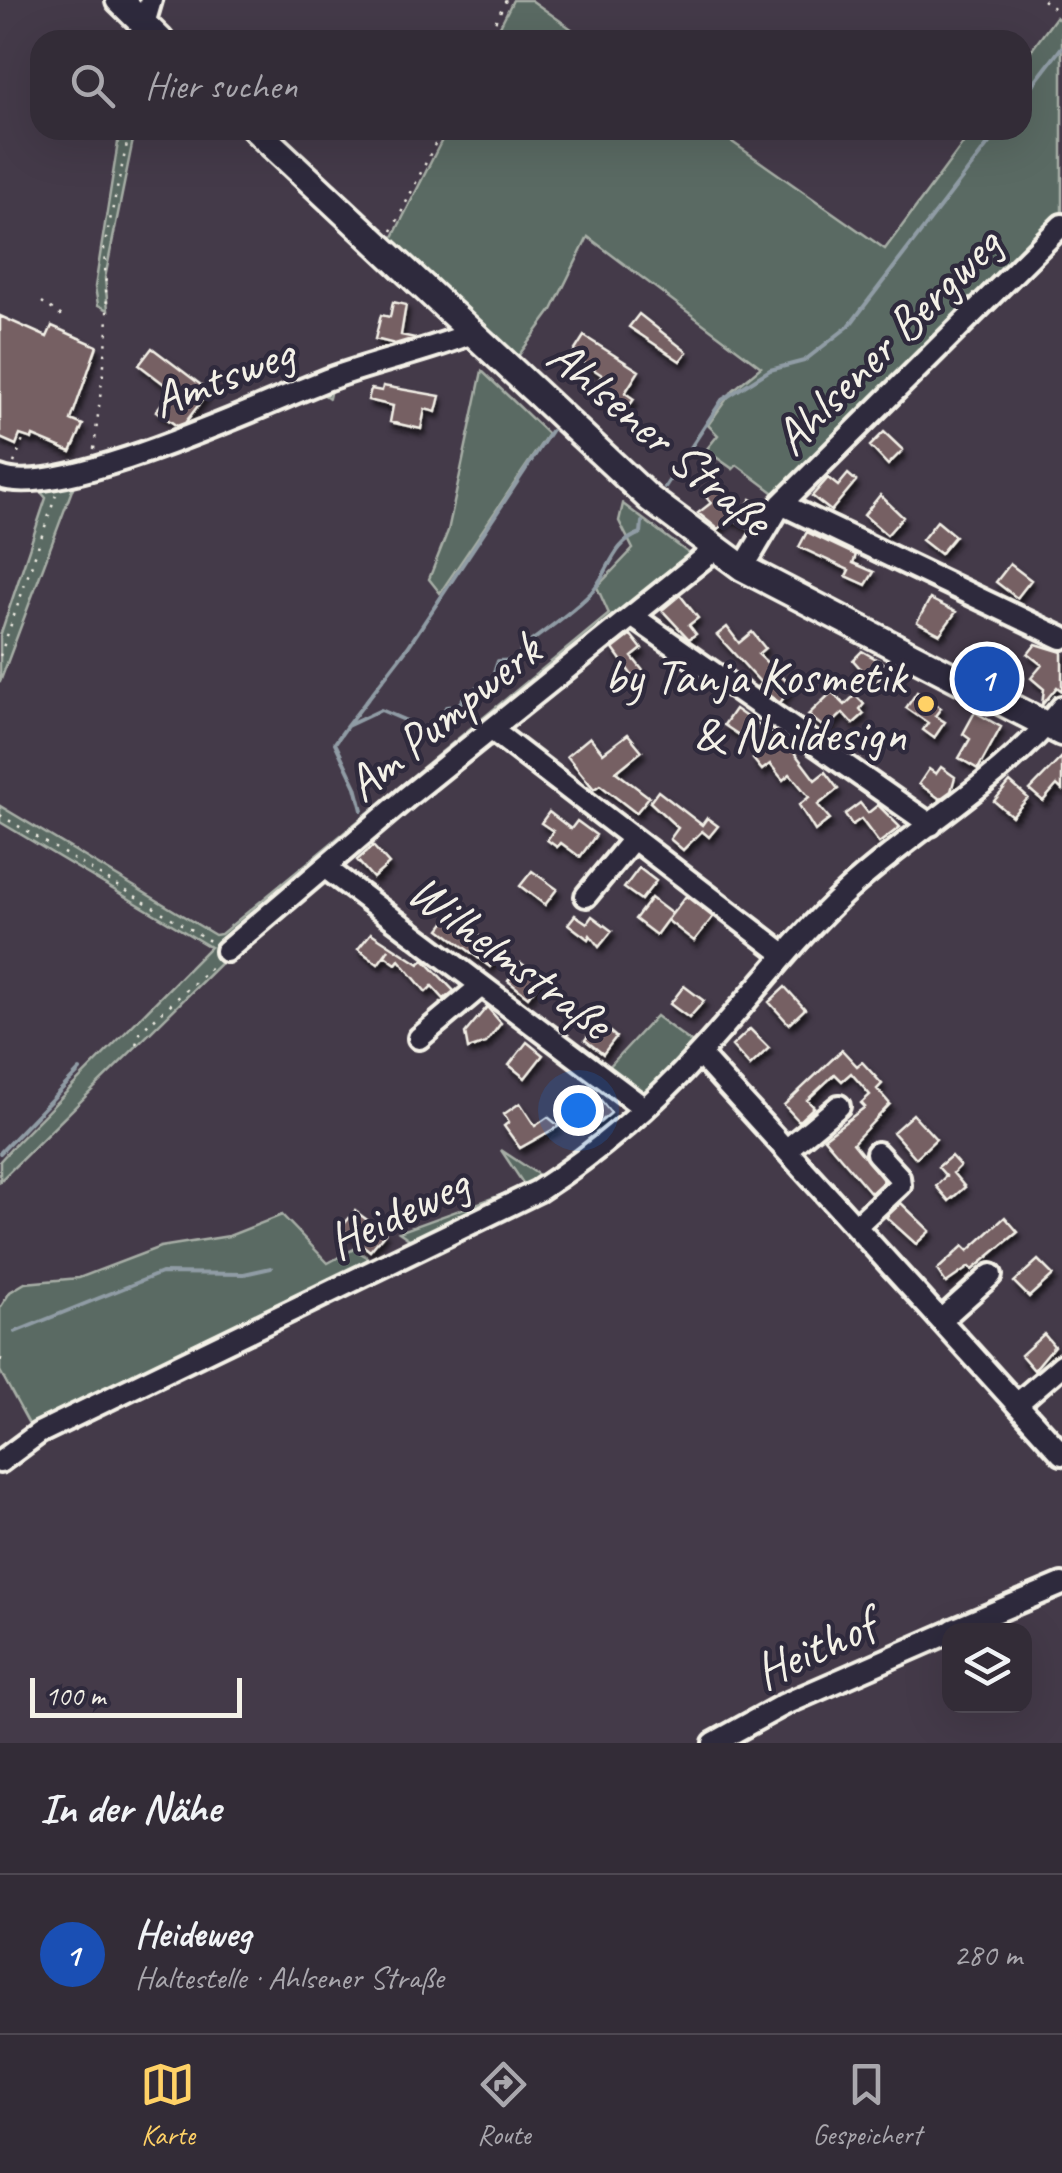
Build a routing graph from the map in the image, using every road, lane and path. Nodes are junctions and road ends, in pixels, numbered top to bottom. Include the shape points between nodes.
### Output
1 (118, 0) edge
2 (506, 0) edge
3 (1043, 0) edge
4 (1062, 15) edge
5 (152, 21) edge
6 (491, 30) edge
7 (128, 140) edge
8 (267, 140) edge
9 (437, 140) edge
10 (1062, 225) edge
11 (383, 250) junction
12 (42, 302) dead end
13 (66, 319) dead end
14 (472, 333) junction
15 (19, 438) dead end
16 (97, 465) junction
17 (4, 478) edge
18 (56, 478) junction
19 (782, 504) junction
20 (714, 550) junction
21 (743, 568) junction
22 (632, 616) junction
23 (1062, 638) edge
24 (0, 656) edge
25 (1057, 721) edge
26 (492, 730) junction
27 (0, 815) edge
28 (930, 824) junction
29 (633, 839) junction
30 (327, 869) junction
31 (586, 896) dead end
32 (226, 951) junction
33 (784, 954) junction
34 (481, 986) junction
35 (419, 1038) dead end
36 (136, 1044) dead end
37 (699, 1054) junction
38 (838, 1106) dead end
39 (644, 1108) junction
40 (786, 1150) junction
41 (878, 1153) dead end
42 (856, 1226) junction
43 (992, 1275) dead end
44 (942, 1319) junction
45 (1062, 1365) edge
46 (1018, 1403) junction
47 (1062, 1454) edge
48 (0, 1462) edge
49 (1062, 1584) edge
50 (970, 1623) edge
51 (942, 1635) edge
52 (714, 1743) edge

1 - 5 main road
2 - 6 path
3 - 4 path
7 - 16 path via 104,248 108,330 93,438
8 - 11 main road, Ahlsener Straße
9 - 11 path
10 - 19 street, Ahlsener Bergweg
11 - 14 main road, Ahlsener Straße
12 - 13 path
14 - 16 street, Amtsweg
14 - 20 main road, Ahlsener Straße
15 - 17 path
16 - 18 street, Amtsweg
17 - 18 street, Amtsweg
18 - 24 path via 53,506
19 - 21 street, Ahlsener Bergweg
19 - 23 street
20 - 21 main road, Ahlsener Straße
20 - 22 street, Am Pumpwerk
21 - 25 main road, Ahlsener Straße
22 - 26 street, Am Pumpwerk
22 - 28 street
25 - 28 street, Heideweg
26 - 29 street
26 - 30 street, Am Pumpwerk
27 - 32 path
28 - 33 street, Heideweg via 848,890
29 - 31 street
29 - 33 street
30 - 32 street, Am Pumpwerk
30 - 34 street, Wilhelmstraße
32 - 36 path via 141,1031
33 - 37 street, Heideweg
34 - 35 street
34 - 39 street, Wilhelmstraße
37 - 39 street, Heideweg
37 - 40 street
38 - 40 street
39 - 48 street, Heideweg via 582,1163 538,1191 39,1433
40 - 42 street
41 - 42 street via 900,1185
42 - 44 street
43 - 44 street
44 - 46 street
45 - 46 street
46 - 47 street
49 - 50 street, Heithof
51 - 52 street, Heithof

